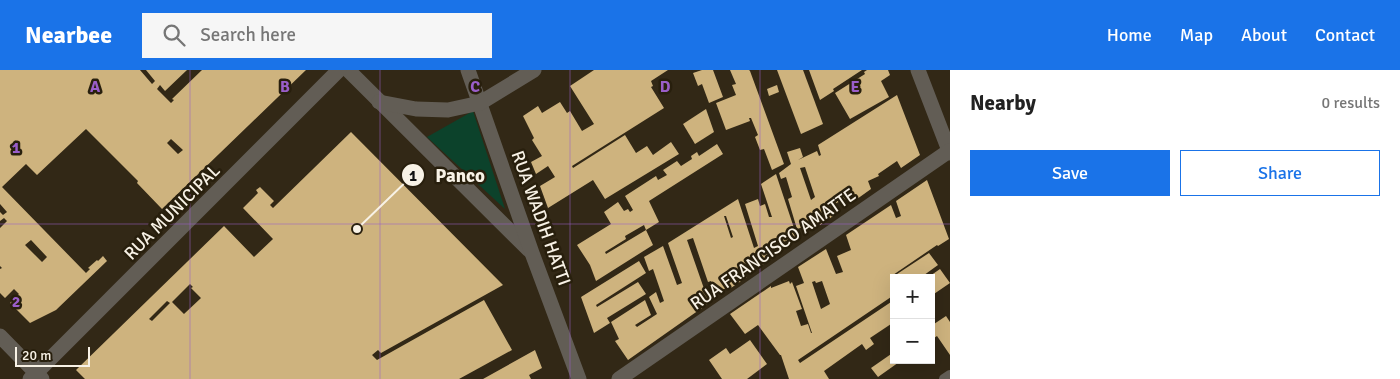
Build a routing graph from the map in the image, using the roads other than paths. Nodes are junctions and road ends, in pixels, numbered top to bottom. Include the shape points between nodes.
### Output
1 (339, 70) edge
2 (348, 70) edge
3 (468, 70) edge
4 (534, 70) edge
5 (918, 70) edge
6 (379, 102) junction
7 (480, 103) junction
8 (950, 152) edge
9 (532, 253) junction
10 (0, 336) edge
11 (950, 375) edge
12 (36, 377) edge
13 (579, 379) edge
14 (619, 379) edge
15 (944, 379) edge

1 - 12 street, RUA MUNICIPAL
2 - 6 street
3 - 7 street, RUA WADIH HATTI
4 - 7 street
5 - 8 street
6 - 7 street via 416,109 448,110
6 - 9 street
7 - 9 street, RUA WADIH HATTI
8 - 14 street, RUA FRANCISCO AMATTE
9 - 13 street, RUA WADIH HATTI
10 - 12 street
11 - 15 lane

